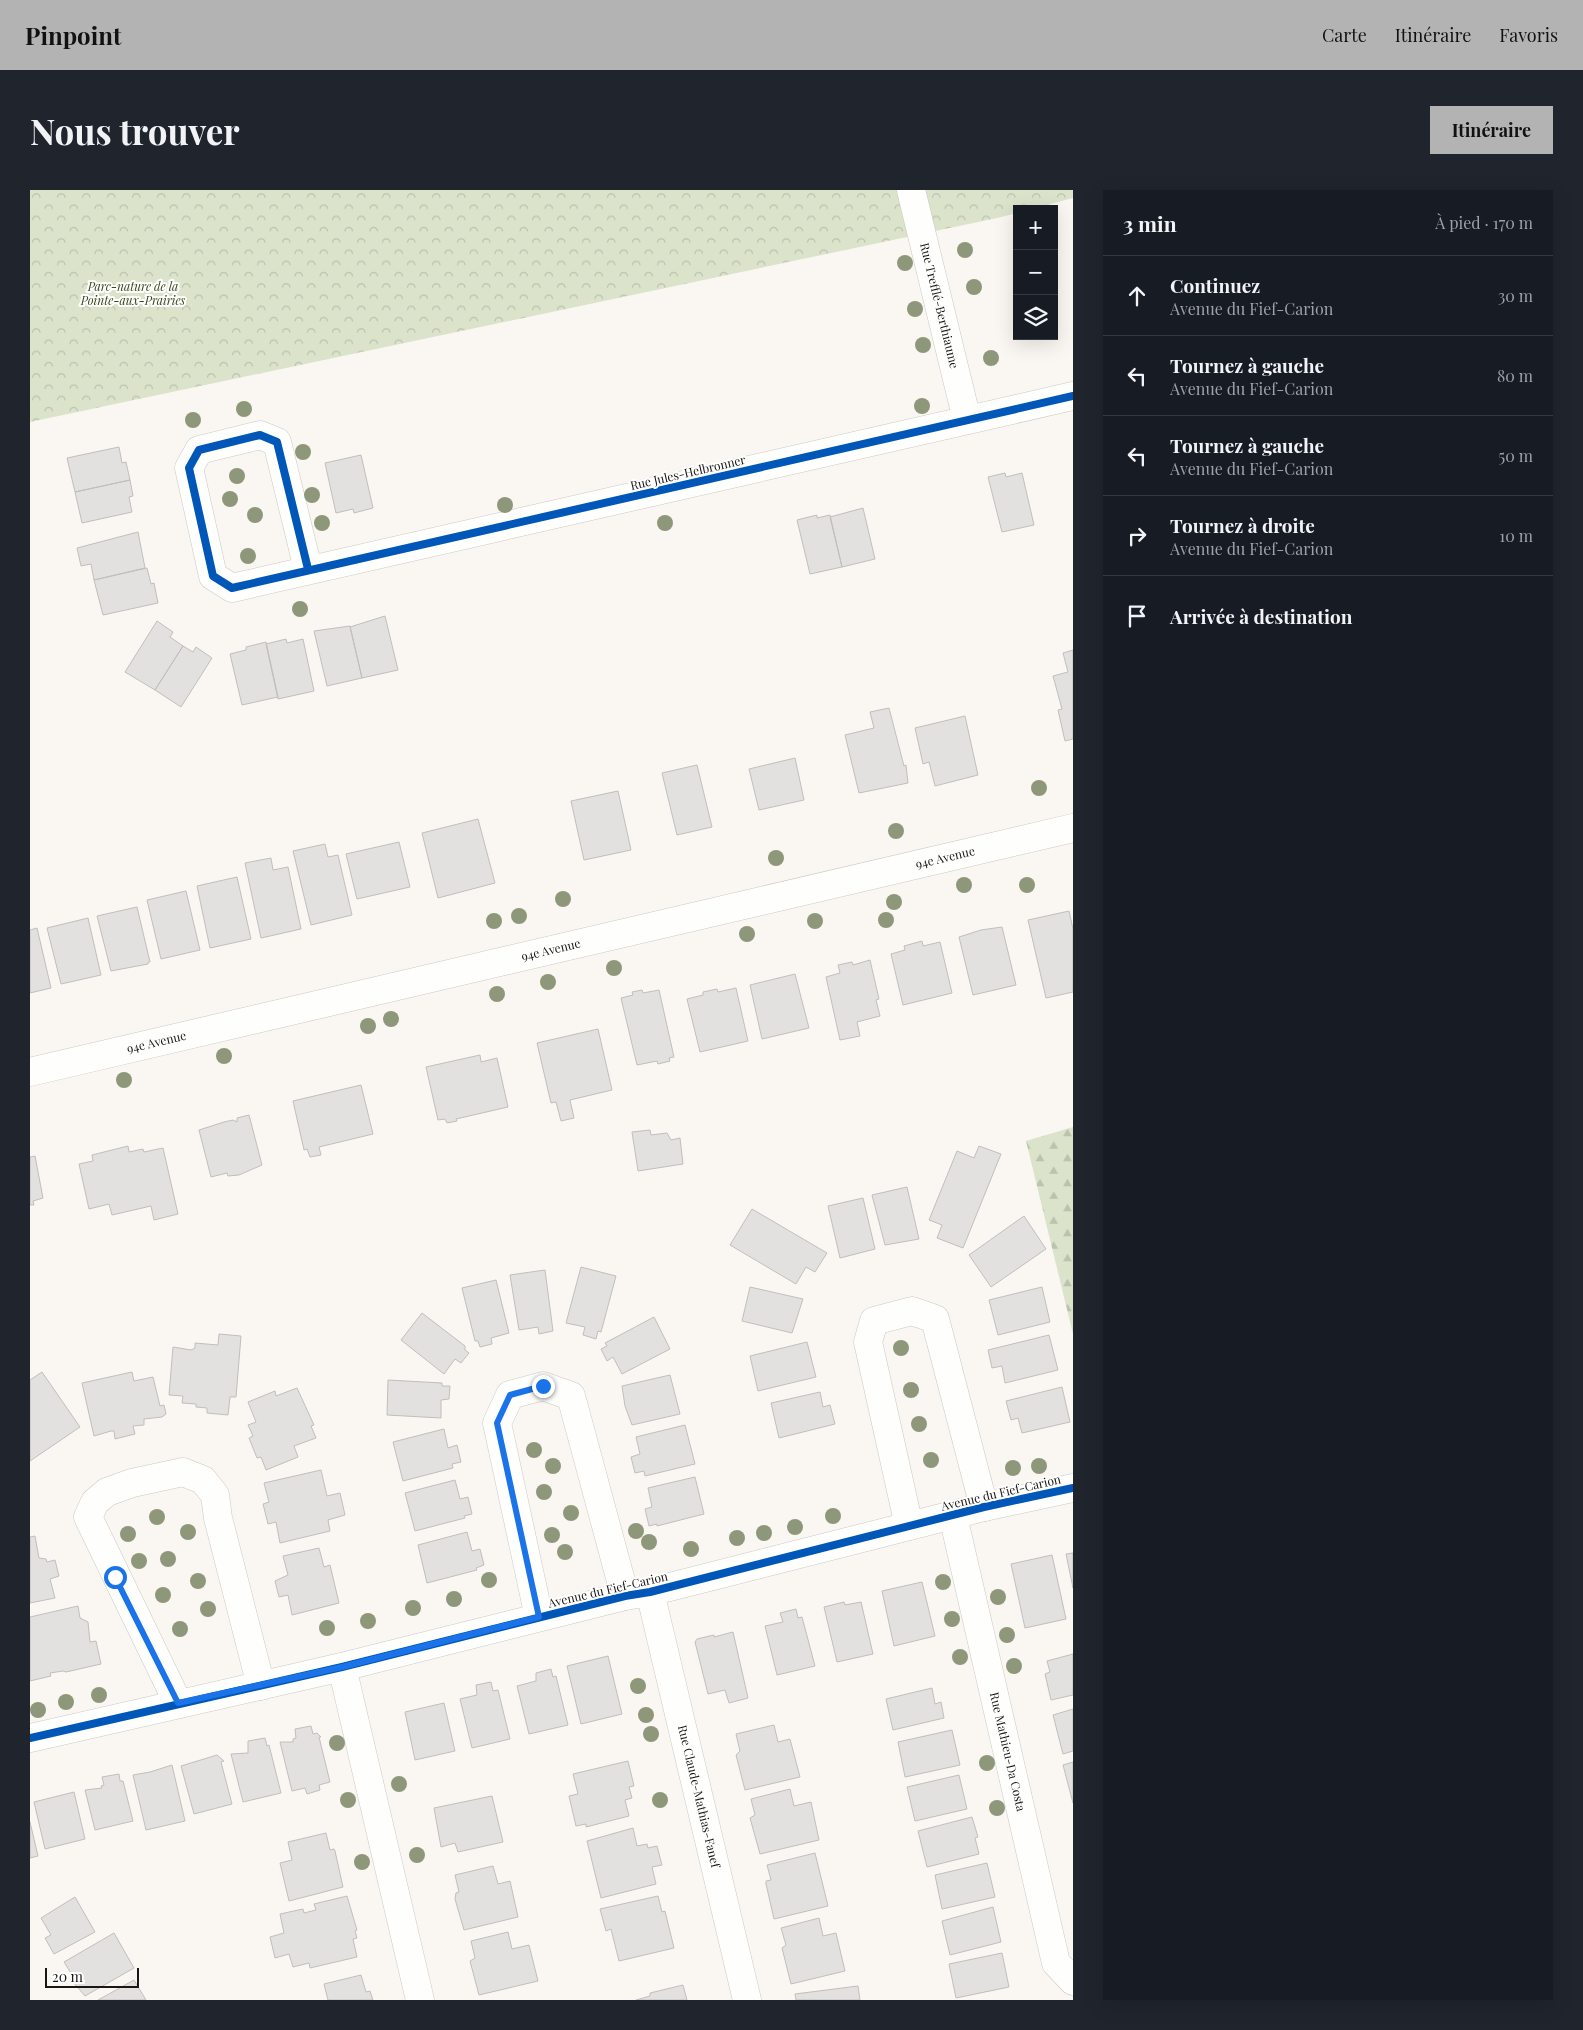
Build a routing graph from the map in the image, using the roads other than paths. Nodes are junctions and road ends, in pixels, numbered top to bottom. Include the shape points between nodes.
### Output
1 (911, 190) edge
2 (1073, 396) edge
3 (967, 420) junction
4 (308, 569) junction
5 (1073, 828) edge
6 (30, 1072) edge
7 (1073, 1488) edge
8 (984, 1508) junction
9 (953, 1516) junction
10 (909, 1526) junction
11 (637, 1594) junction
12 (539, 1617) junction
13 (342, 1667) junction
14 (260, 1686) junction
15 (178, 1703) junction
16 (30, 1738) edge
17 (1073, 1981) edge
18 (420, 2000) edge
19 (747, 2000) edge

1 - 3 street, Rue Trefflé-Berthiaume
2 - 3 street, Rue Jules-Helbronner
3 - 4 street, Rue Jules-Helbronner
4 - 4 street, Rue Jules-Helbronner via 277,442 260,436 199,450 189,468 213,576 232,588
5 - 6 street, 94e Avenue
7 - 8 street, Avenue du Fief-Carion
8 - 9 street, Avenue du Fief-Carion
8 - 10 street via 935,1319 912,1311 874,1321 868,1342
9 - 10 street, Avenue du Fief-Carion
9 - 17 street, Rue Mathieu-Da Costa via 1056,1963
10 - 11 street, Avenue du Fief-Carion
11 - 12 street, Avenue du Fief-Carion
11 - 12 street, Avenue du Fief-Carion via 571,1396 543,1386 510,1395 497,1423
11 - 19 street, Rue Claude-Mathias-Fanef
12 - 13 street, Avenue du Fief-Carion
13 - 14 street, Avenue du Fief-Carion
13 - 18 street
14 - 15 street, Avenue du Fief-Carion
14 - 15 street via 215,1495 203,1480 183,1472 107,1492 95,1502 88,1517
15 - 16 street, Avenue du Fief-Carion

